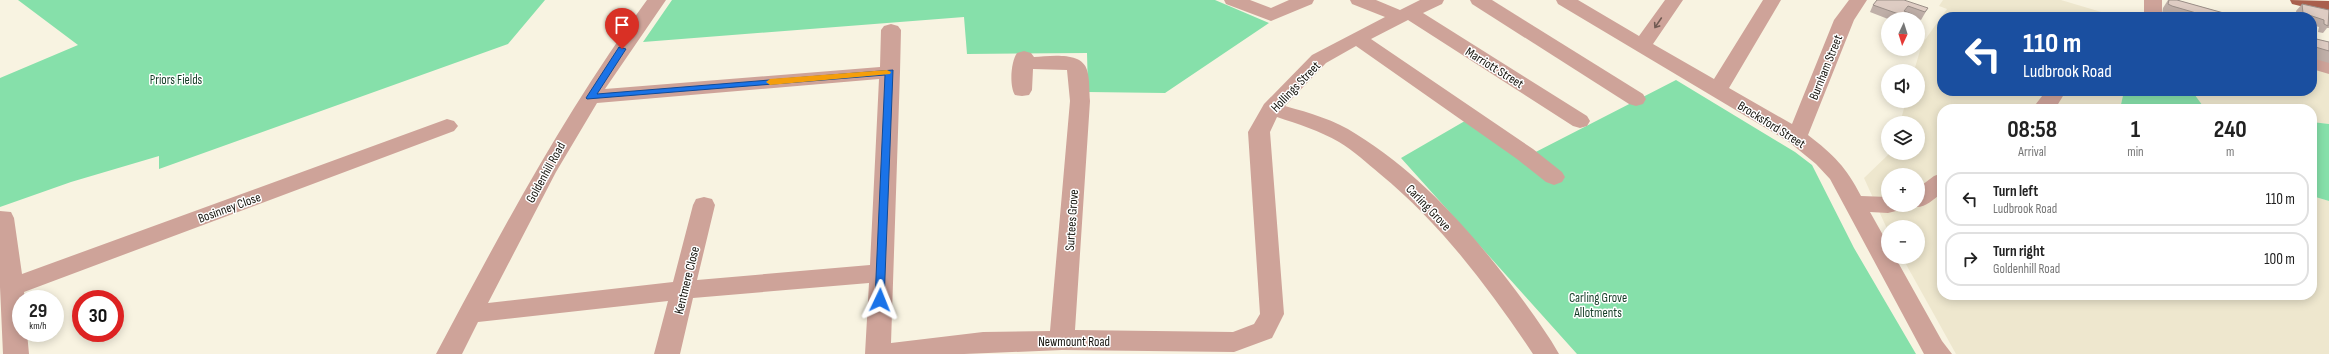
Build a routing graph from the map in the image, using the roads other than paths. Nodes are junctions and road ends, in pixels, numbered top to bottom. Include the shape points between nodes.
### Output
1 (657, 0) edge
2 (1233, 0) edge
3 (1305, 0) edge
4 (1359, 0) edge
5 (1435, 0) edge
6 (1479, 0) edge
7 (1567, 0) edge
8 (1674, 0) edge
9 (1772, 0) edge
10 (1858, 0) edge
11 (2153, 0) edge
12 (2299, 0) edge
13 (2329, 7) edge
14 (2152, 12) edge
15 (1406, 15) junction
16 (892, 30) dead end
17 (1356, 38) junction
18 (1642, 46) junction
19 (2317, 64) edge
20 (2329, 68) edge
21 (890, 72) junction
22 (1022, 90) dead end
23 (1717, 90) junction
24 (2054, 96) edge
25 (590, 98) junction
26 (1636, 99) dead end
27 (2048, 104) edge
28 (1271, 109) junction
29 (1580, 121) dead end
30 (447, 126) dead end
31 (1797, 137) junction
32 (1554, 177) dead end
33 (1937, 185) edge
34 (1925, 194) edge
35 (1853, 203) junction
36 (704, 205) dead end
37 (1881, 205) edge
38 (3, 218) dead end
39 (881, 274) junction
40 (7, 278) edge
41 (683, 290) junction
42 (470, 314) junction
43 (1263, 332) joint
44 (1062, 340) junction
45 (16, 354) edge
46 (449, 354) edge
47 (668, 354) edge
48 (878, 354) edge
49 (884, 354) edge
50 (1546, 354) edge
51 (1939, 354) edge

1 - 25 street, Goldenhill Road via 638,24
2 - 3 street via 1271,15
4 - 15 street, Marriott Street
5 - 15 street, Hollings Street
6 - 26 street
7 - 18 street, Brocksford Street
8 -> 18 street
9 - 23 street
10 - 31 street, Burnham Street via 1844,20
11 - 14 street
12 - 13 main road
15 - 17 street, Hollings Street
15 - 29 street, Marriott Street
16 - 21 street
17 - 28 street, Hollings Street via 1319,59
17 - 32 street via 1525,154
18 - 23 street, Brocksford Street
19 - 20 street
21 - 25 street
21 - 39 street
22 - 44 street, Surtees Grove via 1024,61 1073,64 1077,69 1080,100
23 - 31 street, Brocksford Street
24 - 27 street
25 - 42 street, Goldenhill Road via 550,160
28 - 43 street, Hollings Street via 1259,132 1272,314
28 - 50 street, Carling Grove via 1310,120 1348,138 1402,178 1449,226 1512,301
30 - 40 street, Bosinney Close
31 - 35 street, Brocksford Street via 1824,159 1838,175
33 - 34 street
35 - 37 street
35 - 51 street, Brocksford Street via 1933,348
36 - 41 street, Kentmere Close
38 - 40 street
39 - 41 street
39 - 48 street
40 - 45 street
41 - 42 street
41 - 47 street, Kentmere Close
42 - 46 street, Goldenhill Road
43 - 44 street, Newmount Road via 1234,342
44 - 49 street, Newmount Road via 983,342

